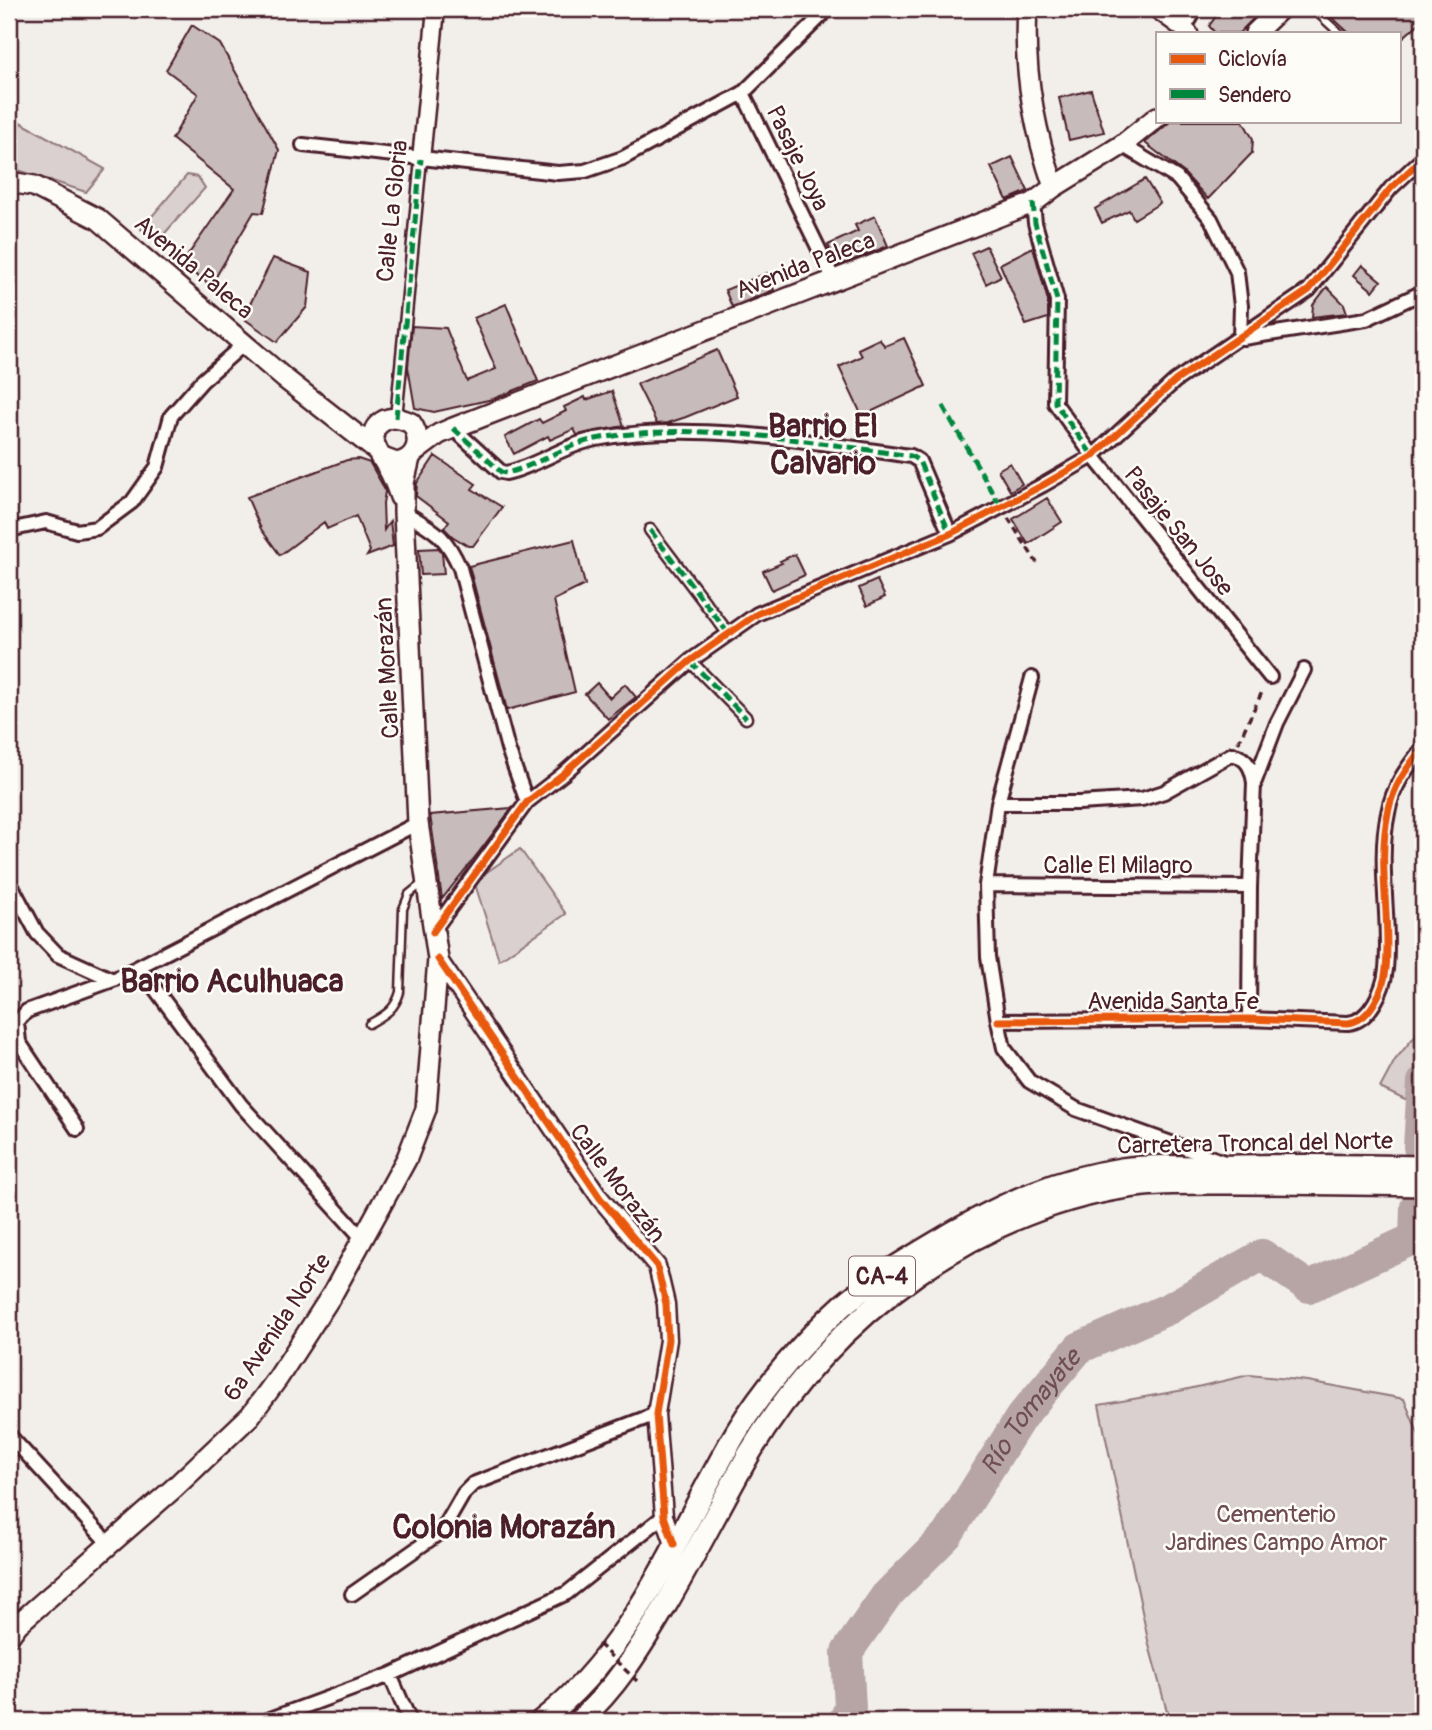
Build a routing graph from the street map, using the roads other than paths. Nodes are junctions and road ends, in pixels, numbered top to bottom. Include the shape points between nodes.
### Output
1 (436, 9) edge
2 (828, 9) edge
3 (1027, 9) edge
4 (1156, 9) edge
5 (1196, 9) edge
6 (1280, 9) edge
7 (1313, 9) edge
8 (1187, 31) edge
9 (1256, 32) edge
10 (1338, 32) edge
11 (743, 93) junction
12 (1156, 118) edge
13 (303, 145) dead end
14 (1122, 145) junction
15 (1423, 158) edge
16 (421, 159) junction
17 (9, 182) edge
18 (1054, 187) junction
19 (1033, 203) junction
20 (834, 280) junction
21 (1423, 292) edge
22 (1240, 338) junction
23 (245, 343) junction
24 (333, 415) junction
25 (397, 422) junction
26 (453, 428) junction
27 (378, 454) junction
28 (412, 455) junction
29 (1093, 456) junction
30 (404, 512) junction
31 (9, 530) edge
32 (650, 530) dead end
33 (950, 534) junction
34 (728, 634) junction
35 (690, 661) junction
36 (1304, 670) dead end
37 (1270, 677) road end
38 (1032, 678) dead end
39 (746, 718) dead end
40 (1423, 747) edge
41 (1254, 783) junction
42 (527, 802) junction
43 (998, 803) junction
44 (418, 823) junction
45 (9, 881) edge
46 (426, 881) junction
47 (985, 885) junction
48 (1250, 887) junction
49 (433, 932) junction
50 (438, 959) junction
51 (139, 967) junction
52 (113, 980) junction
53 (1249, 1019) junction
54 (998, 1021) junction
55 (369, 1024) dead end
56 (77, 1129) dead end
57 (1235, 1166) junction
58 (1423, 1167) edge
59 (1423, 1185) edge
60 (363, 1239) junction
61 (656, 1414) junction
62 (9, 1436) edge
63 (664, 1516) junction
64 (674, 1544) junction
65 (110, 1545) junction
66 (352, 1594) dead end
67 (9, 1636) edge
68 (390, 1675) junction
69 (265, 1721) edge
70 (411, 1721) edge
71 (541, 1721) edge
72 (579, 1721) edge

1 - 16 street, Calle La Gloria
2 - 11 street
3 - 18 main road via 1025,40 1033,117
4 - 8 street
5 - 8 street
6 - 9 main road
7 - 10 lane
11 - 16 street via 623,158 585,171 558,173
11 - 20 street, Pasaje Joya
12 - 14 main road, Avenida Paleca
13 - 16 street
14 - 18 main road, Avenida Paleca
14 - 22 street via 1177,178 1210,219 1237,272
15 - 22 street via 1391,188 1309,290
16 - 25 street, Calle La Gloria
17 - 23 main road, Avenida Paleca via 34,187 98,219
18 - 19 main road, Avenida Paleca
19 - 20 main road, Avenida Paleca
19 - 29 street, Pasaje San Jose via 1057,300 1055,402
20 - 26 main road, Avenida Paleca
21 - 22 street via 1366,319
22 - 29 street via 1175,381
23 - 24 main road, Avenida Paleca
23 - 31 street via 171,415 157,467 132,502 97,528 77,531 46,522
24 - 25 main road, Avenida Paleca via 356,424
24 - 27 main road, Avenida Paleca
25 - 26 main road, Avenida Paleca via 436,430
25 - 27 main road via 375,431
25 - 28 main road via 418,439
26 - 28 main road, Avenida Paleca
26 - 33 street via 506,473 585,441 644,432 770,437 911,456 919,461
27 - 28 main road via 396,463
27 - 30 main road, Calle Morazán
28 - 30 main road, Calle Morazán via 404,482
29 - 33 street
29 - 37 street, Pasaje San Jose
30 - 42 street via 436,531 450,546 460,568 501,724
30 - 44 main road, Calle Morazán
32 - 34 street
33 - 34 street via 757,614
34 - 35 street
35 - 39 street
35 - 42 street
36 - 41 street
38 - 43 street
40 - 53 street, Avenida Santa Fe via 1400,778 1387,814 1386,970 1377,997 1365,1014 1348,1023
41 - 43 street via 1249,764 1232,754 1142,799
41 - 48 street
42 - 49 street
43 - 47 street
44 - 46 main road, Calle Morazán
44 - 51 street
45 - 52 street via 37,933 58,955
46 - 49 main road, Calle Morazán
46 - 55 lane via 409,894 403,909 397,1003
47 - 48 street, Calle El Milagro
47 - 54 street via 988,957
48 - 53 street
49 - 50 main road, Calle Morazán
50 - 60 main road, 6ª Avenida Norte via 426,1109 407,1158
50 - 61 street, Calle Morazán via 600,1198 657,1266 668,1340
51 - 52 street
51 - 60 street via 241,1105
52 - 56 street via 27,1011 18,1021 19,1042
53 - 54 street, Avenida Santa Fe
54 - 57 street via 1008,1055 1041,1090 1080,1111
57 - 58 main road, Carretera Troncal del Norte / CA-4
57 - 64 main road, Carretera Troncal del Norte / CA-4 via 1124,1169 1056,1184 999,1206 903,1261 845,1304 782,1370 739,1429
59 - 72 main road, Carretera Troncal del Norte / CA-4 via 1141,1185 1038,1211 923,1270 868,1311 807,1371 749,1455 631,1664
60 - 65 main road, 6ª Avenida Norte via 250,1416
61 - 63 street, Calle Morazán
61 - 66 street via 473,1484 442,1531
62 - 65 street
63 - 64 street, Calle Morazán
63 - 68 street via 567,1593
64 - 71 main road, Carretera Troncal del Norte / CA-4 via 618,1640 581,1686
65 - 67 main road, 6ª Avenida Norte
68 - 69 street
68 - 70 street

